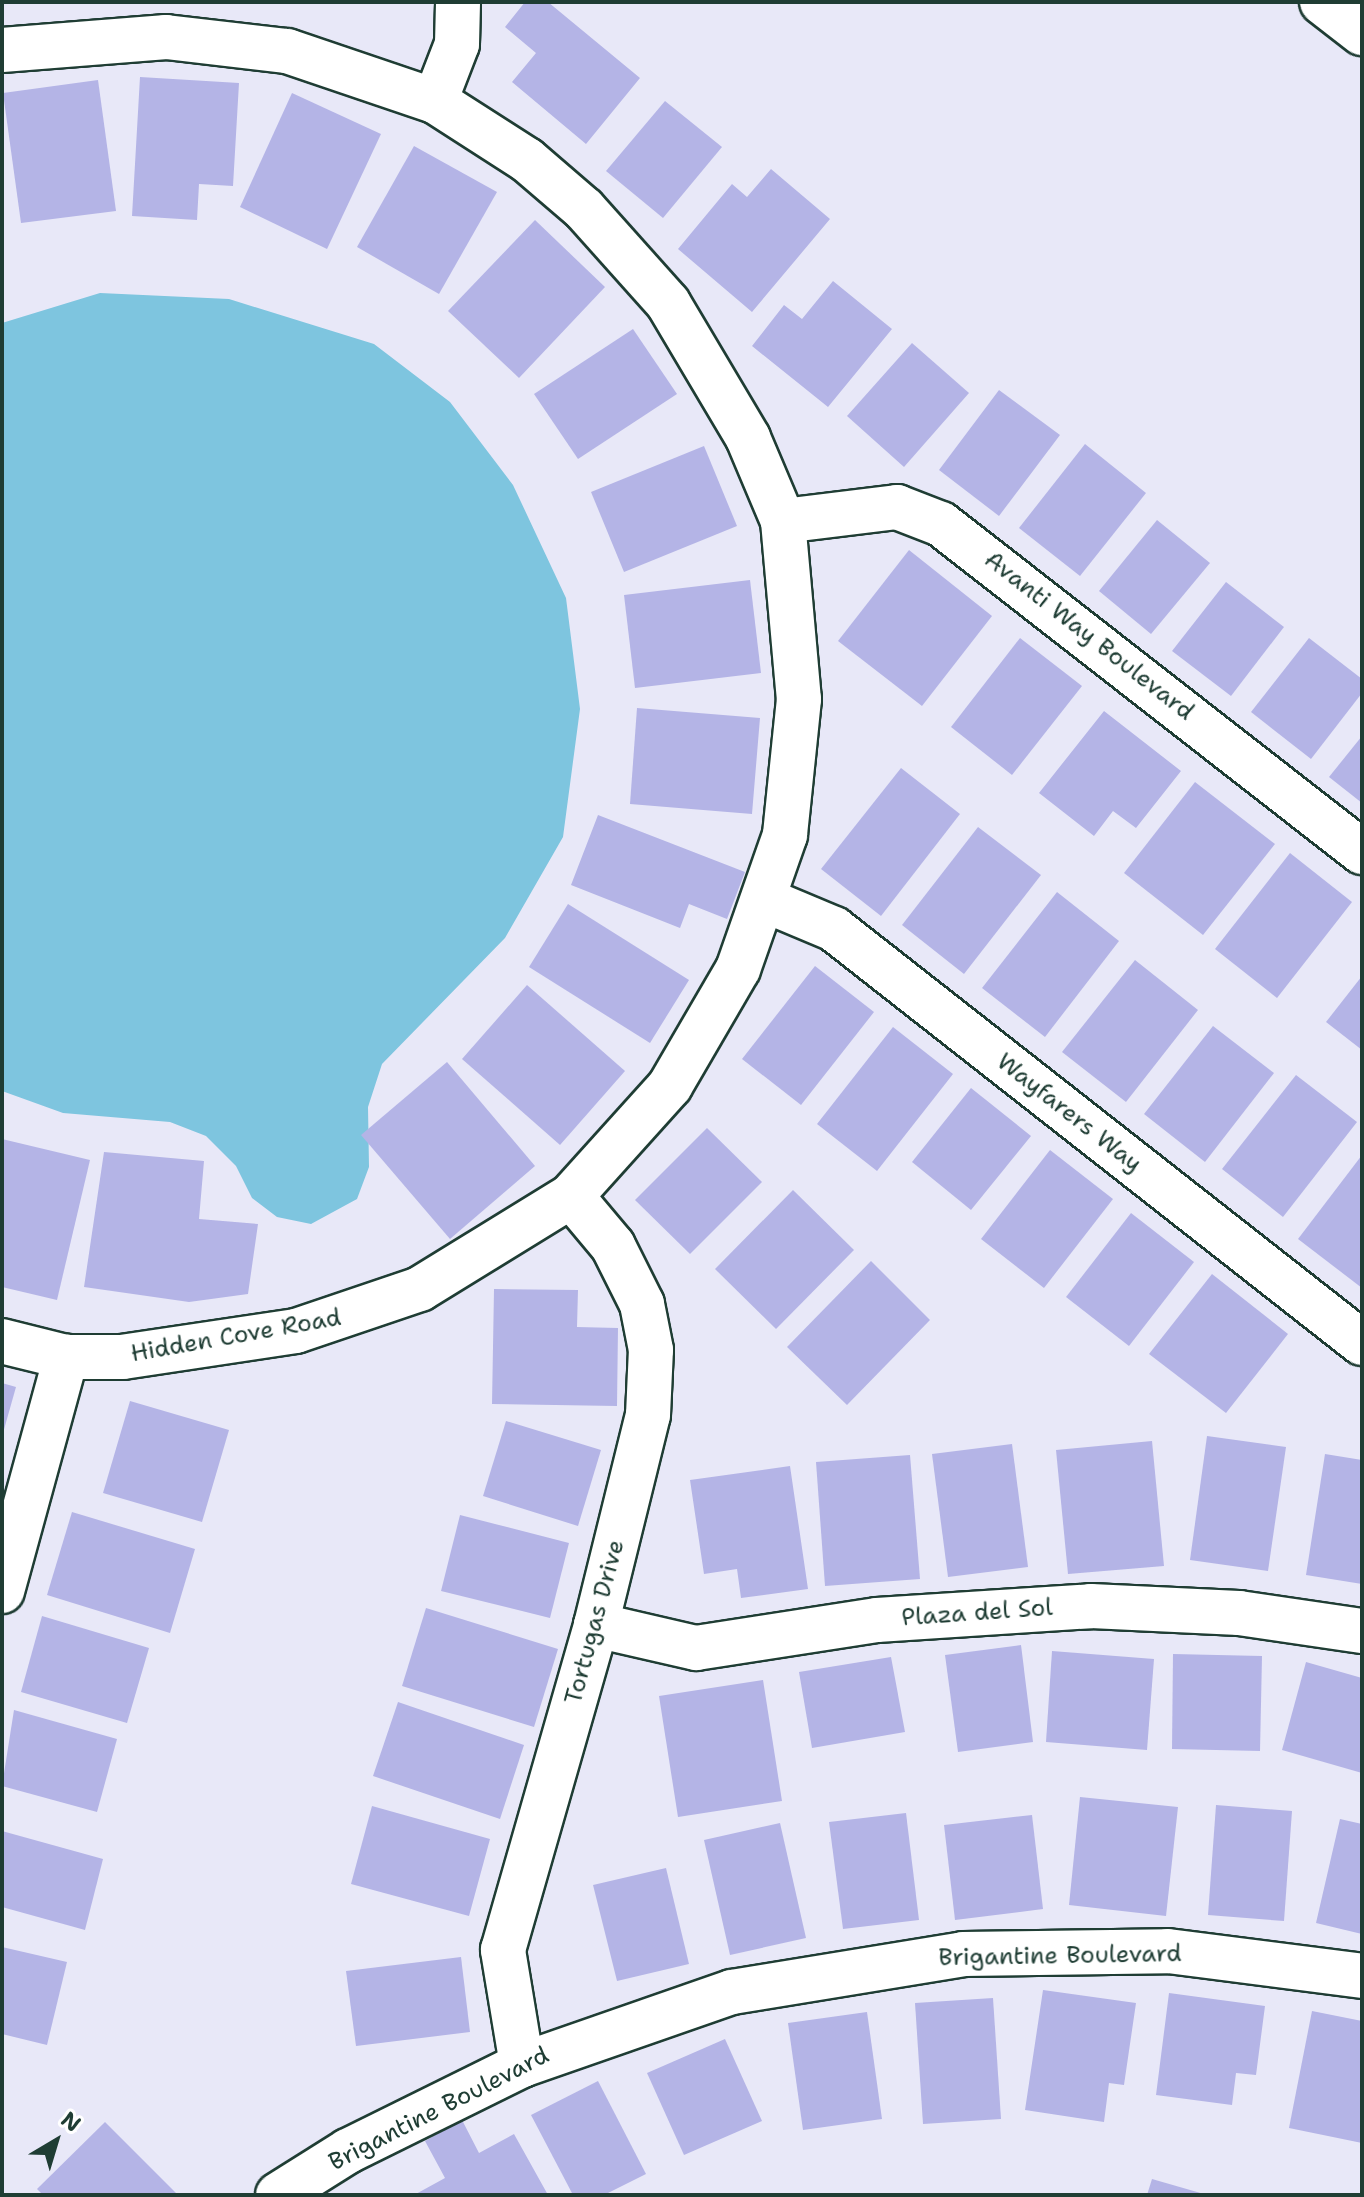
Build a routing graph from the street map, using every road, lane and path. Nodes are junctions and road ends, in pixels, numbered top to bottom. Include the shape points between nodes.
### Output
1 (458, 2) edge
2 (1322, 2) edge
3 (1362, 33) edge
4 (2, 50) edge
5 (435, 101) junction
6 (783, 521) junction
7 (1362, 852) edge
8 (765, 900) junction
9 (571, 1196) junction
10 (2, 1341) edge
11 (1362, 1343) edge
12 (66, 1357) junction
13 (2, 1591) edge
14 (596, 1625) junction
15 (1362, 1631) edge
16 (1362, 1976) edge
17 (522, 2065) junction
18 (278, 2195) edge

1 - 5 street via 457,44
2 - 3 street
4 - 5 street, Hidden Cove Road via 97,38 235,41 287,51
5 - 6 street, Hidden Cove Road via 527,160 630,256 709,370
6 - 7 street, Avanti Way Boulevard via 897,507 941,524
6 - 8 street, Hidden Cove Road via 799,699 785,835
8 - 9 street, Hidden Cove Road via 717,1012 670,1086
8 - 11 street, Wayfarers Way via 834,929
9 - 12 street, Hidden Cove Road via 462,1267 362,1313 296,1331 123,1357
9 - 14 street, Tortugas Drive via 613,1246 642,1304 651,1350 648,1415
10 - 12 street, Hidden Cove Road
12 - 13 street
14 - 15 street, Plaza del Sol via 696,1648 877,1620 1091,1606 1239,1613
14 - 17 street, Tortugas Drive via 503,1950
16 - 17 street, Brigantine Boulevard via 1168,1951 963,1954 732,1992
17 - 18 street, Brigantine Boulevard via 348,2151

